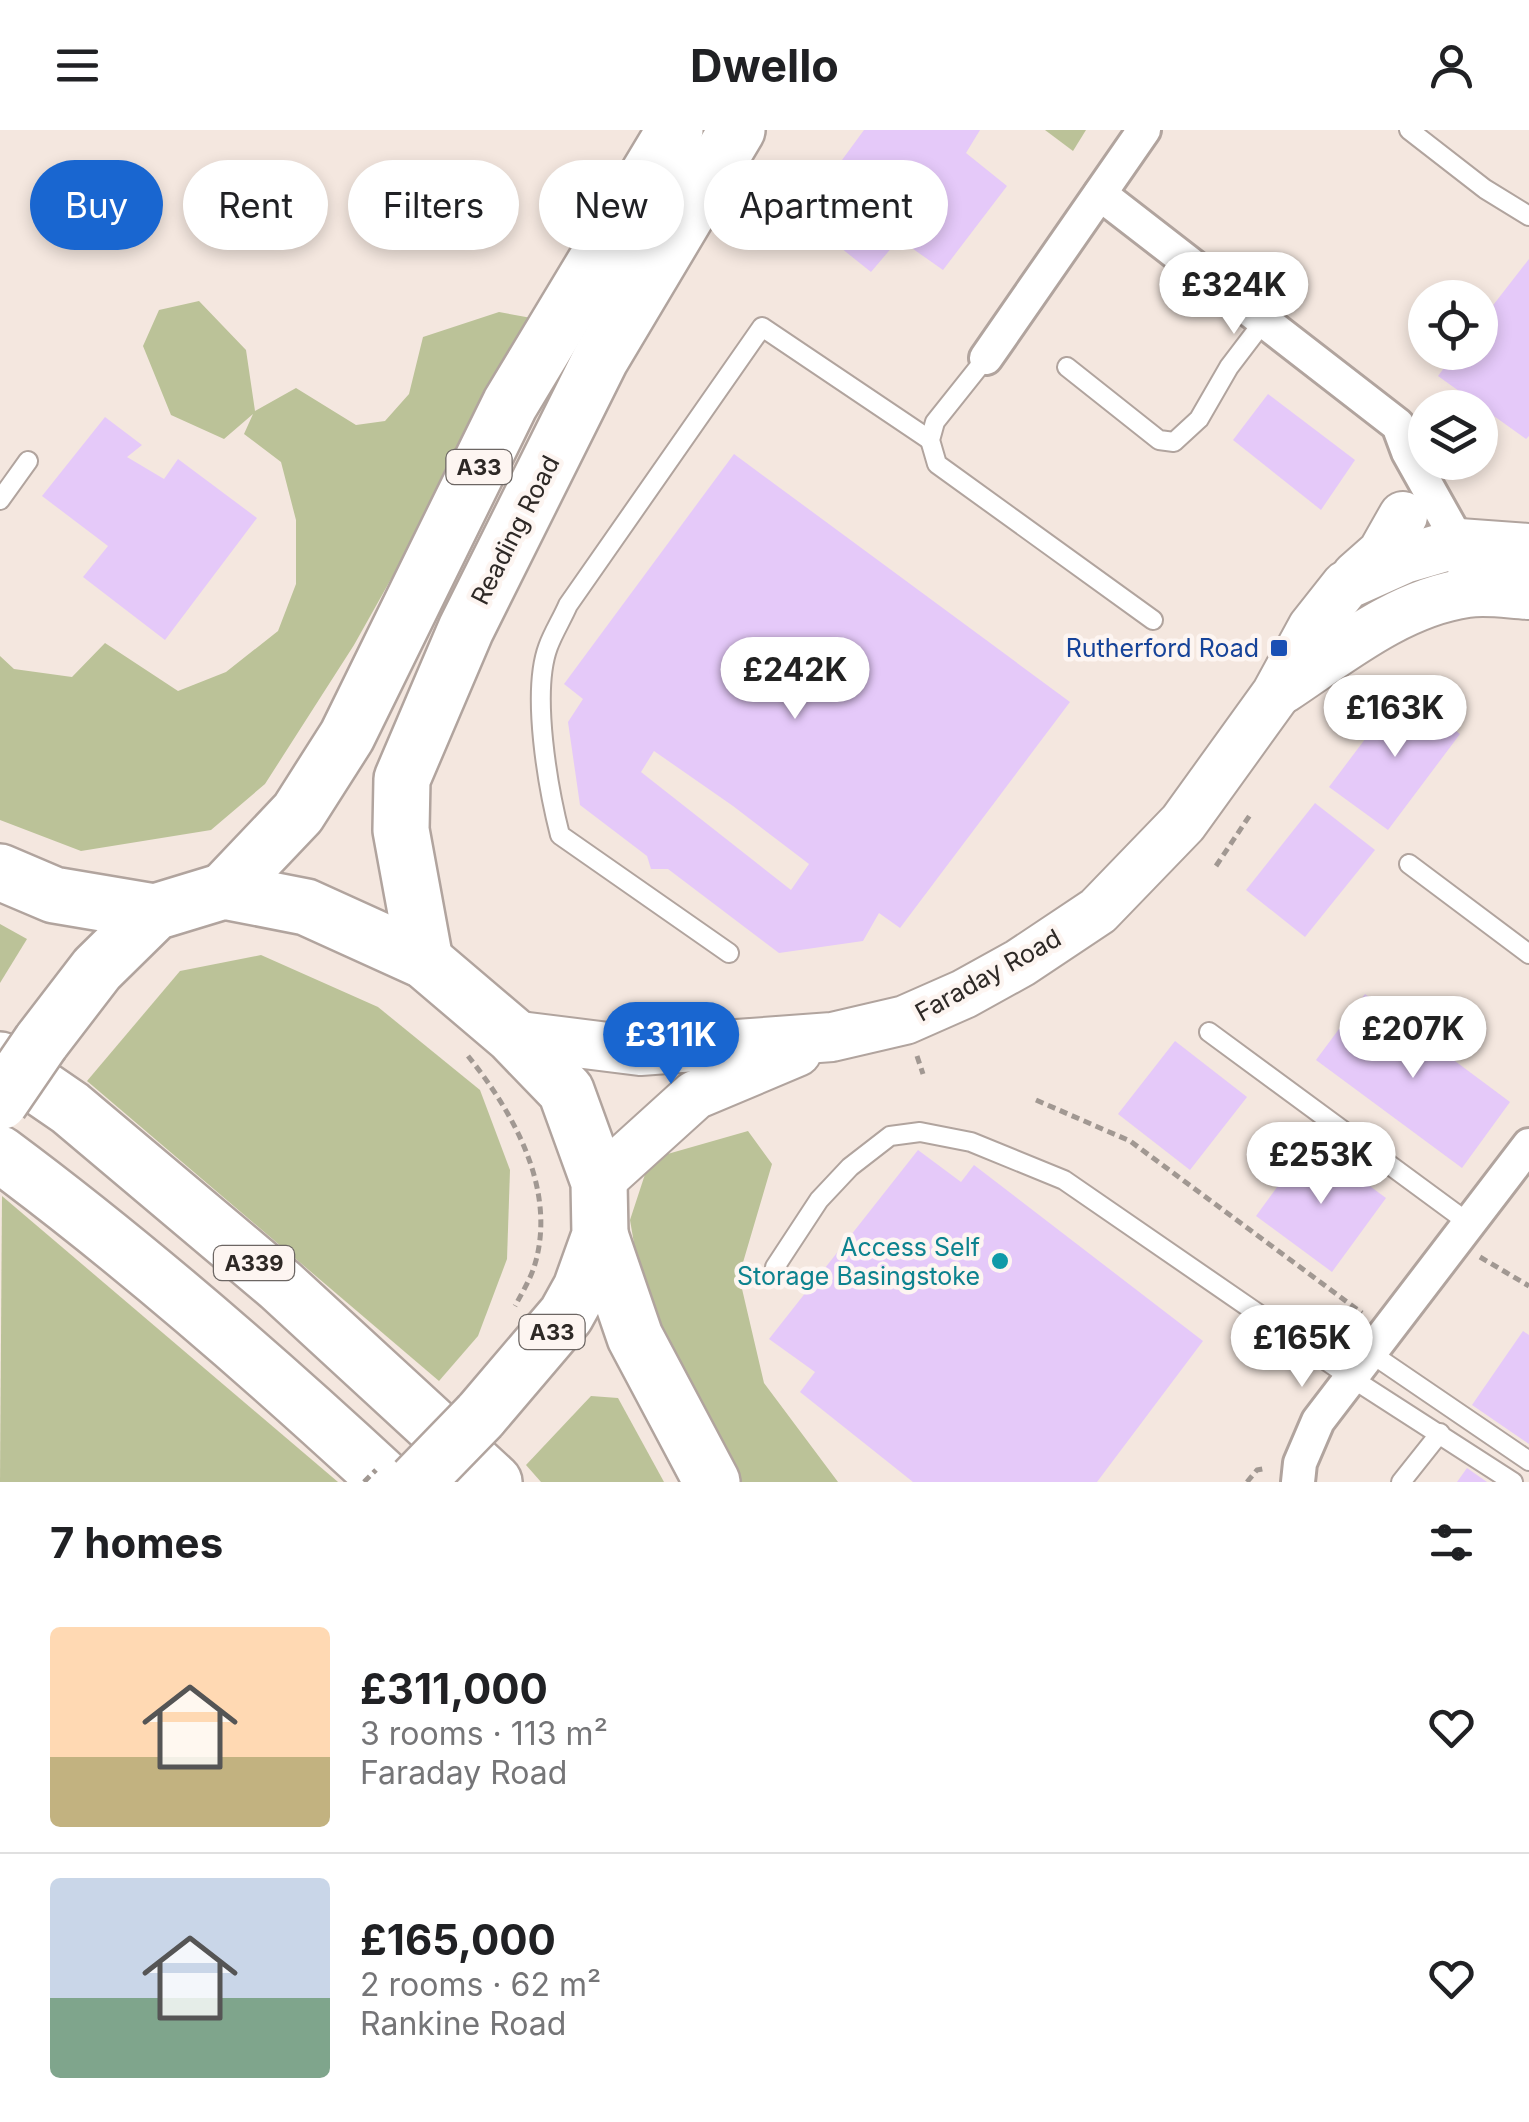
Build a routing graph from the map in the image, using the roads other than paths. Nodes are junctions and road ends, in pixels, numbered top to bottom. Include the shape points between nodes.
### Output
1 (676, 130) edge
2 (737, 130) edge
3 (1144, 130) edge
4 (1408, 130) edge
5 (1100, 194) junction
6 (1529, 216) edge
7 (1264, 321) junction
8 (986, 358) joint
9 (1067, 368) dead end
10 (930, 440) junction
11 (28, 461) dead end
12 (0, 500) edge
13 (1455, 536) edge
14 (1468, 592) junction
15 (1529, 595) edge
16 (1419, 606) junction
17 (1153, 620) dead end
18 (1276, 694) junction
19 (1409, 864) dead end
20 (0, 872) edge
21 (224, 891) junction
22 (154, 912) junction
23 (729, 953) dead end
24 (1529, 954) edge
25 (425, 962) junction
26 (1209, 1032) dead end
27 (832, 1037) junction
28 (488, 1044) junction
29 (21, 1051) edge
30 (0, 1102) edge
31 (1529, 1145) edge
32 (0, 1154) edge
33 (599, 1182) junction
34 (1464, 1233) junction
35 (600, 1236) junction
36 (774, 1267) dead end
37 (1368, 1353) junction
38 (1440, 1433) junction
39 (1529, 1462) edge
40 (388, 1482) edge
41 (416, 1482) edge
42 (494, 1482) edge
43 (712, 1482) edge
44 (1298, 1482) edge
45 (1401, 1482) edge
46 (1513, 1482) edge

1 - 21 highway, A33 via 510,404 347,736 298,813
2 - 25 highway, Reading Road / A33 via 600,360 466,628 402,779 401,830
3 - 5 street
4 - 6 lane
5 - 7 street
5 - 8 street
7 - 9 lane via 1199,419 1174,442 1160,440
7 - 13 street via 1398,425
8 - 10 lane via 935,422
10 - 17 lane via 937,464
10 - 23 lane via 762,327 568,605 546,650 545,759 560,835
11 - 12 lane
13 - 14 street
13 - 16 street
13 - 18 street, Faraday Road via 1346,586 1312,628
14 - 15 street, Faraday Road
14 - 16 street, Faraday Road
16 - 18 street, Faraday Road
18 - 27 street, Faraday Road via 1182,823 1098,911 964,994 905,1020
19 - 24 lane
20 - 22 highway via 54,895
21 - 22 highway, A33
21 - 25 highway, A33 via 306,906
22 - 29 highway, A33
25 - 28 highway, A33
26 - 34 lane
27 - 28 street, Faraday Road via 640,1051
27 - 33 street, Faraday Road via 695,1095
28 - 33 highway, A33 via 566,1091
29 - 30 highway, A33, bridge
29 - 42 highway, A339 via 70,1108 280,1285
31 - 34 street
32 - 40 highway, A339 via 290,1391
33 - 35 highway, A33
34 - 37 street
35 - 41 highway, A33, bridge via 566,1316
35 - 43 highway via 634,1336
36 - 37 lane via 850,1167 890,1136 920,1132 971,1142 1064,1180
37 - 38 lane
37 - 39 lane
37 - 44 street via 1318,1421
38 - 45 lane
38 - 46 lane

